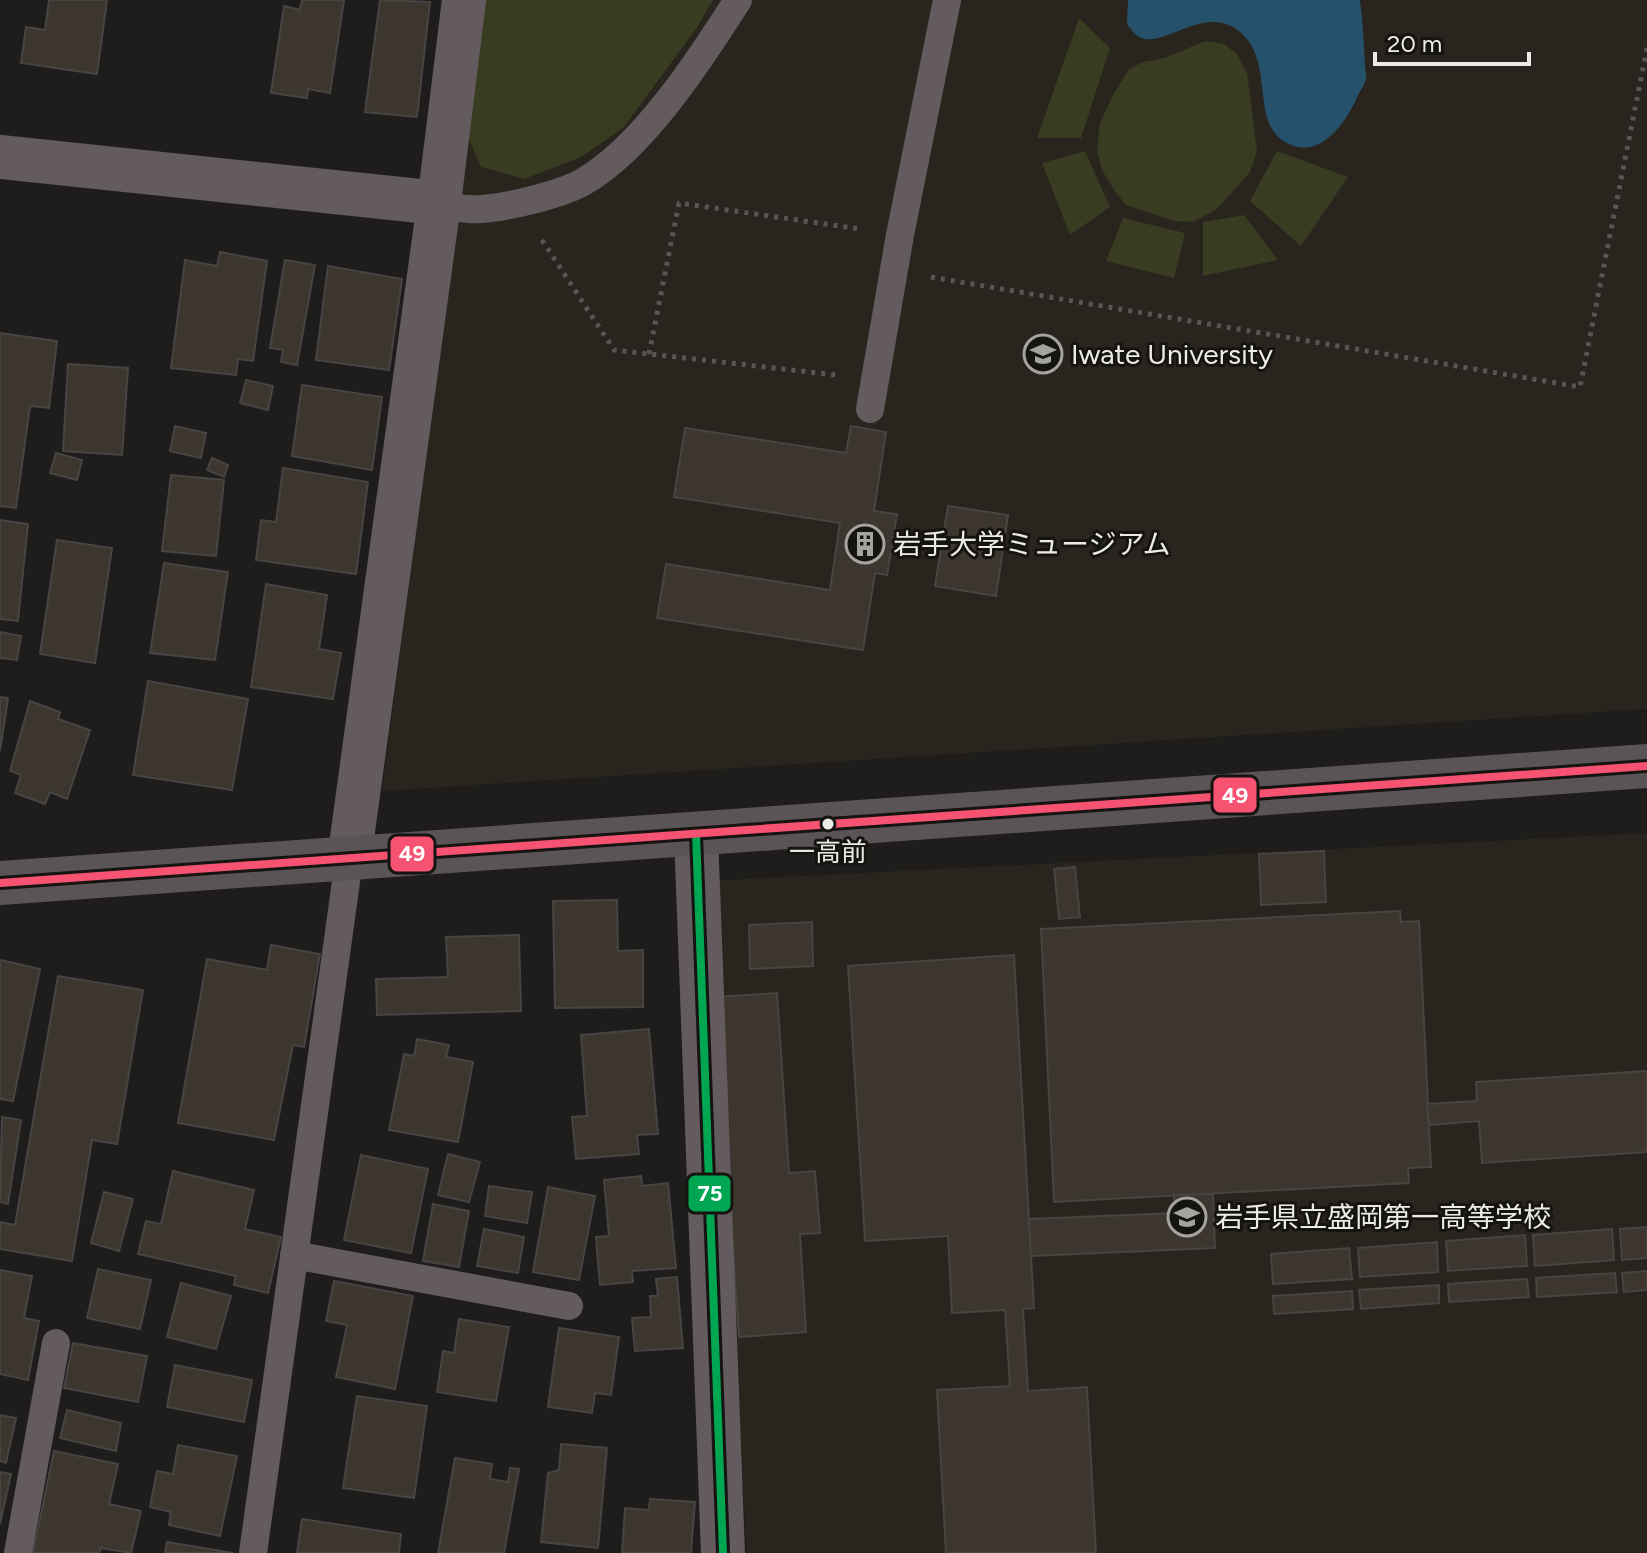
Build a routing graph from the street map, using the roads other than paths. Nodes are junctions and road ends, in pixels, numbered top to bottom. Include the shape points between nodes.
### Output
1 (464, 0) edge
2 (738, 0) edge
3 (947, 0) edge
4 (0, 157) edge
5 (439, 203) junction
6 (870, 409) dead end
7 (1647, 766) edge
8 (696, 834) junction
9 (349, 860) junction
10 (0, 883) edge
11 (294, 1255) junction
12 (569, 1306) dead end
13 (56, 1343) dead end
14 (18, 1553) edge
15 (253, 1553) edge
16 (723, 1553) edge

1 - 5 street
2 - 5 lane via 662,107 617,157 582,183 518,203 470,209
3 - 6 lane
4 - 5 street
5 - 9 street
7 - 8 street
8 - 9 street
8 - 16 street
9 - 10 street
9 - 11 lane
11 - 12 lane
11 - 15 lane
13 - 14 lane

